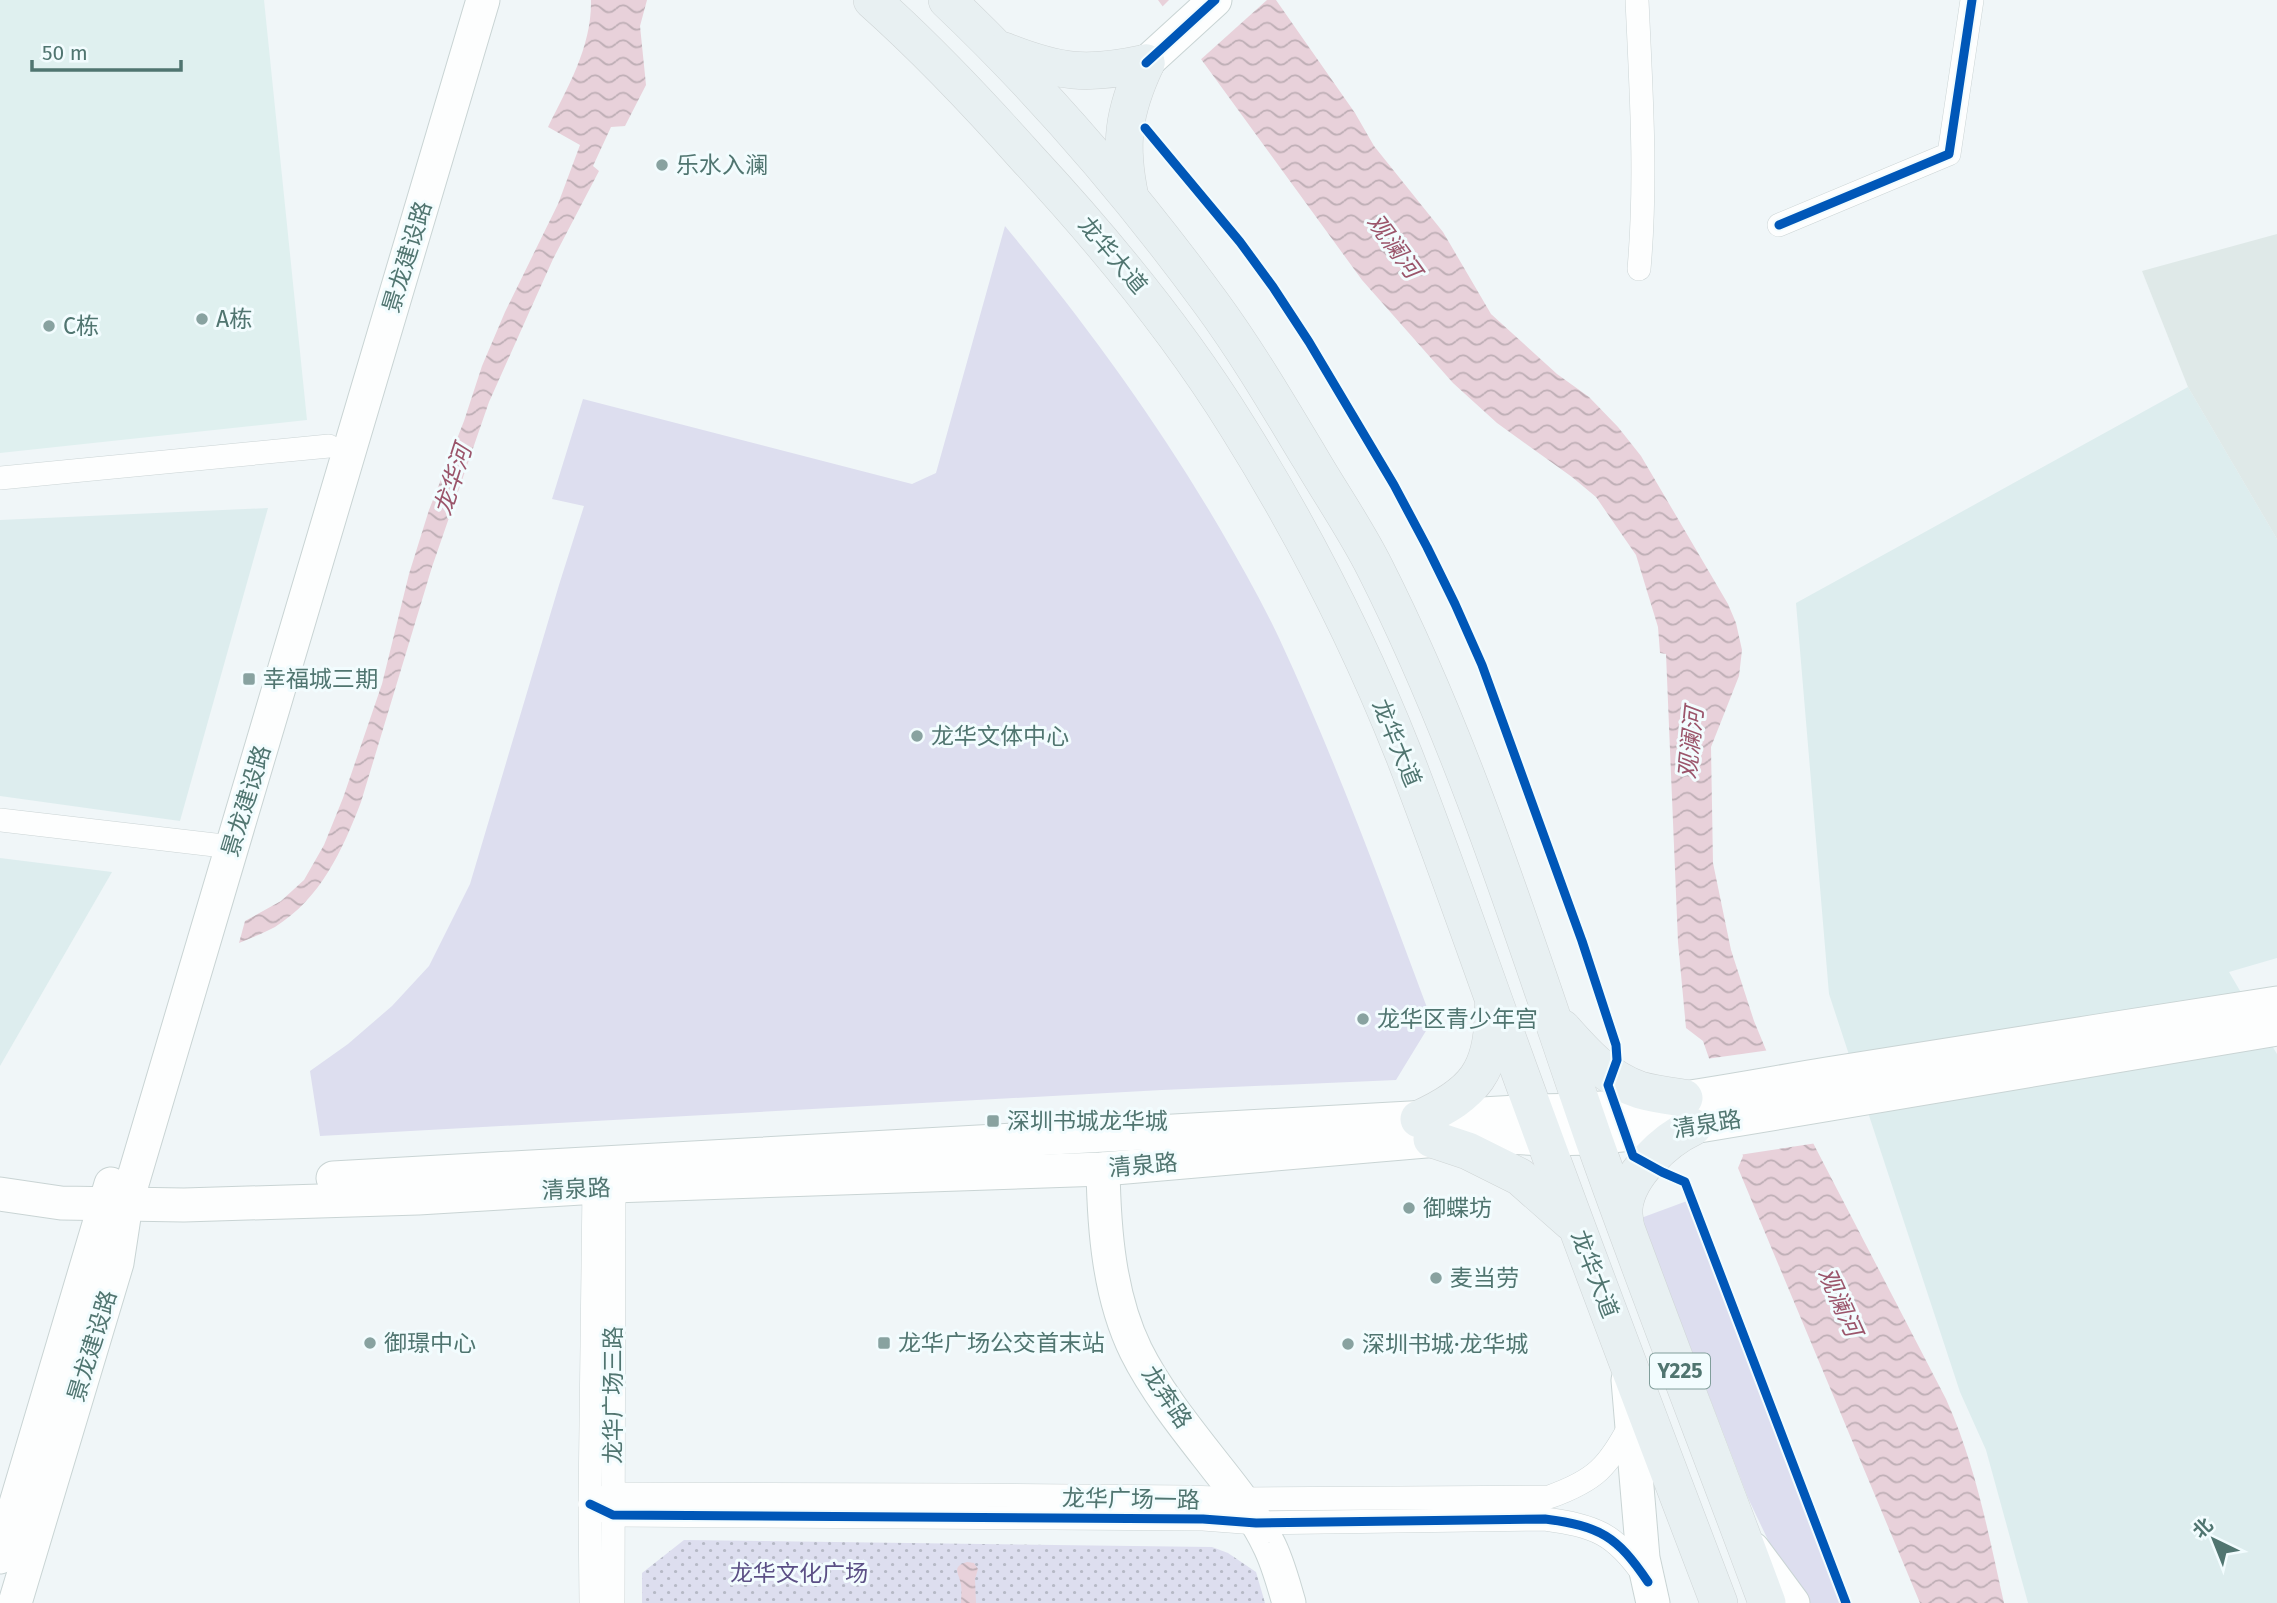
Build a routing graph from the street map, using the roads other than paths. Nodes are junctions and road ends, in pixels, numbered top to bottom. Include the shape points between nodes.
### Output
1 (461, 0) edge
2 (483, 0) edge
3 (872, 0) edge
4 (947, 0) edge
5 (1215, 0) edge
6 (1637, 0) edge
7 (1972, 0) edge
8 (999, 50) junction
9 (1146, 63) junction
10 (1130, 198) junction
11 (1779, 225) dead end
12 (1639, 268) dead end
13 (329, 446) junction
14 (0, 478) edge
15 (0, 820) edge
16 (221, 846) junction
17 (1492, 997) junction
18 (2277, 1003) edge
19 (1553, 1018) junction
20 (2277, 1029) edge
21 (1833, 1088) junction
22 (1689, 1112) junction
23 (1589, 1124) junction
24 (1539, 1125) junction
25 (1426, 1129) junction
26 (1103, 1169) junction
27 (0, 1171) edge
28 (604, 1187) junction
29 (119, 1193) junction
30 (0, 1194) edge
31 (1625, 1226) junction
32 (1577, 1228) junction
33 (1627, 1360) junction
34 (1631, 1424) junction
35 (590, 1504) junction
36 (612, 1504) junction
37 (1249, 1511) junction
38 (1741, 1531) junction
39 (0, 1557) edge
40 (1651, 1593) edge
41 (15, 1603) edge
42 (591, 1603) edge
43 (613, 1603) edge
44 (1289, 1603) edge
45 (1719, 1603) edge
46 (1767, 1603) edge
47 (1793, 1603) edge

1 - 13 main road, 景龙建设路
2 - 16 main road, 景龙建设路
3 - 17 main road, 龙华大道 via 982,109 1100,238 1148,296 1237,425 1325,581 1367,672 1403,753
4 - 8 main road, 龙华大道
5 - 9 main road
6 - 12 street via 1643,222
7 - 11 street via 1950,154
8 - 9 main road via 1067,71
8 - 10 main road, 龙华大道
9 - 10 main road via 1132,95 1124,133
10 - 19 main road, 龙华大道 via 1213,305 1373,564 1449,734
13 - 14 street
13 - 16 main road, 景龙建设路
15 - 16 street
16 - 29 main road, 景龙建设路
17 - 24 main road, 龙华大道
17 - 25 main road via 1489,1052 1479,1078
18 - 21 main road, 清泉路
19 - 22 main road via 1612,1076
19 - 23 main road, 龙华大道
20 - 21 main road, 清泉路
21 - 22 main road, 清泉路
22 - 23 main road, 清泉路
22 - 31 main road via 1681,1133 1641,1169 1627,1195
23 - 24 main road, 清泉路
23 - 31 main road, 龙华大道 / Y225
24 - 25 main road, 清泉路
24 - 32 main road, 龙华大道 / Y225
25 - 26 main road, 清泉路
25 - 29 main road, 清泉路 via 220,1184
25 - 32 main road via 1520,1177
26 - 28 main road, 清泉路
26 - 37 main road, 龙奔路 via 1114,1282 1136,1351
27 - 29 main road, 清泉路
28 - 29 main road, 清泉路 via 184,1205
28 - 35 street, 龙华广场三路
28 - 36 street, 龙华广场三路
29 - 30 main road, 清泉路 via 61,1202
29 - 39 main road, 景龙建设路
29 - 41 main road, 景龙建设路 via 117,1263
31 - 38 main road, 龙华大道 / Y225
32 - 33 main road, 龙华大道 / Y225
33 - 34 main road
33 - 45 main road, 龙华大道 / Y225
34 - 37 street, 龙华广场一路 via 1599,1472 1575,1488 1549,1497
34 - 40 main road via 1643,1558
35 - 36 street, 龙华广场一路
35 - 42 street, 龙华广场三路
36 - 37 street, 龙华广场一路 via 1010,1495 1188,1497
36 - 43 street, 龙华广场三路
37 - 40 street, 龙华广场一路 via 1574,1523 1596,1529 1616,1542 1632,1558
37 - 44 main road, 龙奔路 via 1273,1554
38 - 46 main road, 龙华大道 / Y225
38 - 47 main road

